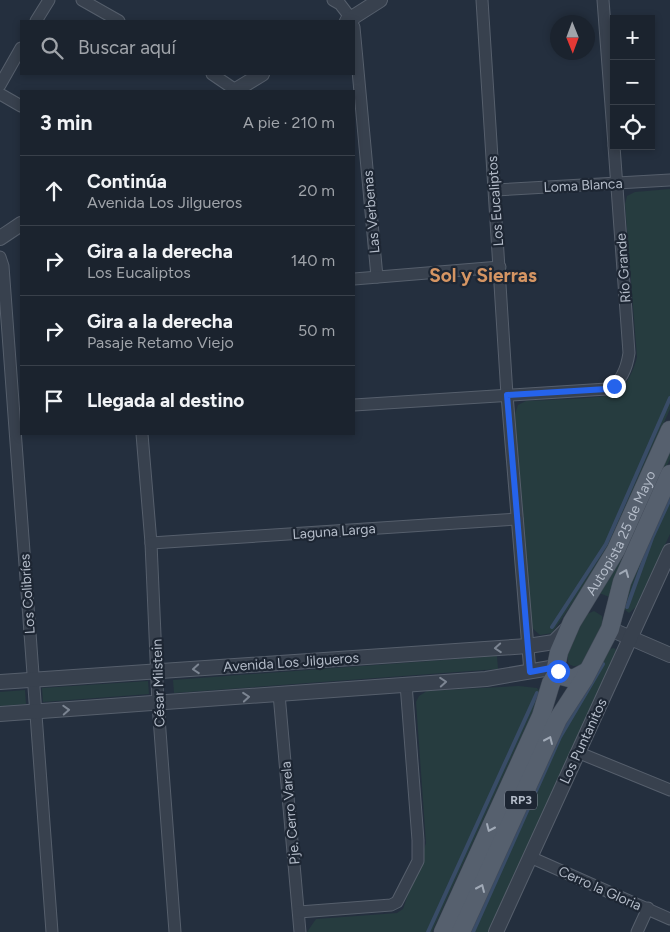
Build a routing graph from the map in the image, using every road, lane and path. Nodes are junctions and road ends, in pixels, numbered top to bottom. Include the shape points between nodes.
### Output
1 (48, 0) edge
2 (82, 0) edge
3 (333, 0) edge
4 (380, 0) edge
5 (482, 0) edge
6 (603, 0) edge
7 (37, 20) edge
8 (117, 20) edge
9 (350, 20) edge
10 (354, 20) edge
11 (20, 50) edge
12 (355, 61) edge
13 (213, 75) edge
14 (260, 75) edge
15 (0, 85) edge
16 (235, 90) edge
17 (238, 90) edge
18 (0, 94) edge
19 (20, 105) edge
20 (611, 105) edge
21 (614, 150) edge
22 (670, 180) edge
23 (616, 183) junction
24 (495, 190) junction
25 (20, 225) edge
26 (0, 238) edge
27 (0, 257) edge
28 (500, 267) junction
29 (377, 277) junction
30 (355, 279) edge
31 (507, 395) junction
32 (355, 406) edge
33 (670, 430) edge
34 (142, 435) edge
35 (670, 474) edge
36 (517, 519) junction
37 (151, 543) junction
38 (670, 551) edge
39 (581, 607) junction
40 (572, 622) junction
41 (612, 625) junction
42 (631, 637) junction
43 (528, 646) junction
44 (670, 655) edge
45 (557, 669) junction
46 (158, 671) junction
47 (588, 671) junction
48 (530, 672) junction
49 (33, 679) junction
50 (0, 682) edge
51 (406, 684) junction
52 (279, 694) junction
53 (158, 704) junction
54 (35, 712) junction
55 (0, 714) edge
56 (577, 752) junction
57 (670, 790) edge
58 (530, 857) junction
59 (648, 908) junction
60 (299, 912) junction
61 (670, 919) edge
62 (52, 932) edge
63 (175, 932) edge
64 (300, 932) edge
65 (443, 932) edge
66 (461, 932) edge
67 (496, 932) edge
68 (638, 932) edge

1 - 7 street
2 - 8 street
3 - 9 street via 340,4
4 - 10 street
5 - 24 street, Los Eucaliptos
6 - 20 street, Río Grande
11 - 15 street
12 - 29 street, Las Verbenas
13 - 16 street
14 - 17 street
18 - 19 street
21 - 23 street, Río Grande
22 - 23 street, Loma Blanca
23 - 24 street, Loma Blanca
23 - 31 street, Río Grande via 628,365 614,386 607,389
24 - 28 street, Los Eucaliptos
25 - 26 street
27 - 49 street, Los Colibríes
28 - 29 street
28 - 31 street, Los Eucaliptos
29 - 30 street
31 - 32 street
31 - 36 street, Los Eucaliptos
33 - 39 main road, Autopista 25 de Mayo / RP3 via 616,550
34 - 37 street, César Milstein
41 -> 35 main road, Autopista 25 de Mayo / RP3 via 624,576
36 - 37 street, Laguna Larga
36 - 43 street, Los Eucaliptos
37 - 46 street, César Milstein
38 - 42 street, Los Puntanitos
39 - 40 main road, RP3
39 - 41 main road via 590,602 605,604 610,610
40 - 43 street, Avenida Los Jilgueros via 554,642
40 - 45 main road, RP3 via 558,652
41 - 42 street
41 - 47 main road, RP3
42 - 44 street
42 - 56 street, Los Puntanitos
43 -> 46 street, Avenida Los Jilgueros
43 - 48 street, Los Eucaliptos
45 - 47 main road via 562,676 573,679
45 - 48 street
45 -> 65 main road, RP3 via 541,716
46 - 49 street, Avenida Los Jilgueros
46 - 53 street, César Milstein
66 -> 47 main road, RP3 via 558,720
51 -> 48 street via 486,679
49 - 50 street, Avenida Los Jilgueros
49 - 54 street, Los Colibríes
51 - 52 street
51 - 60 street via 418,860 397,902
53 -> 52 street
52 - 60 street, Pje. Cerro Varela
54 -> 53 street
53 - 63 street, César Milstein
54 - 55 street
54 - 62 street, Los Colibríes
56 - 57 street
56 - 58 street, Los Puntanitos
58 - 59 street, Cerro la Gloria
58 - 67 street, Los Puntanitos
59 - 61 street, Cerro la Gloria
59 - 68 street
60 - 64 street, Pje. Cerro Varela

